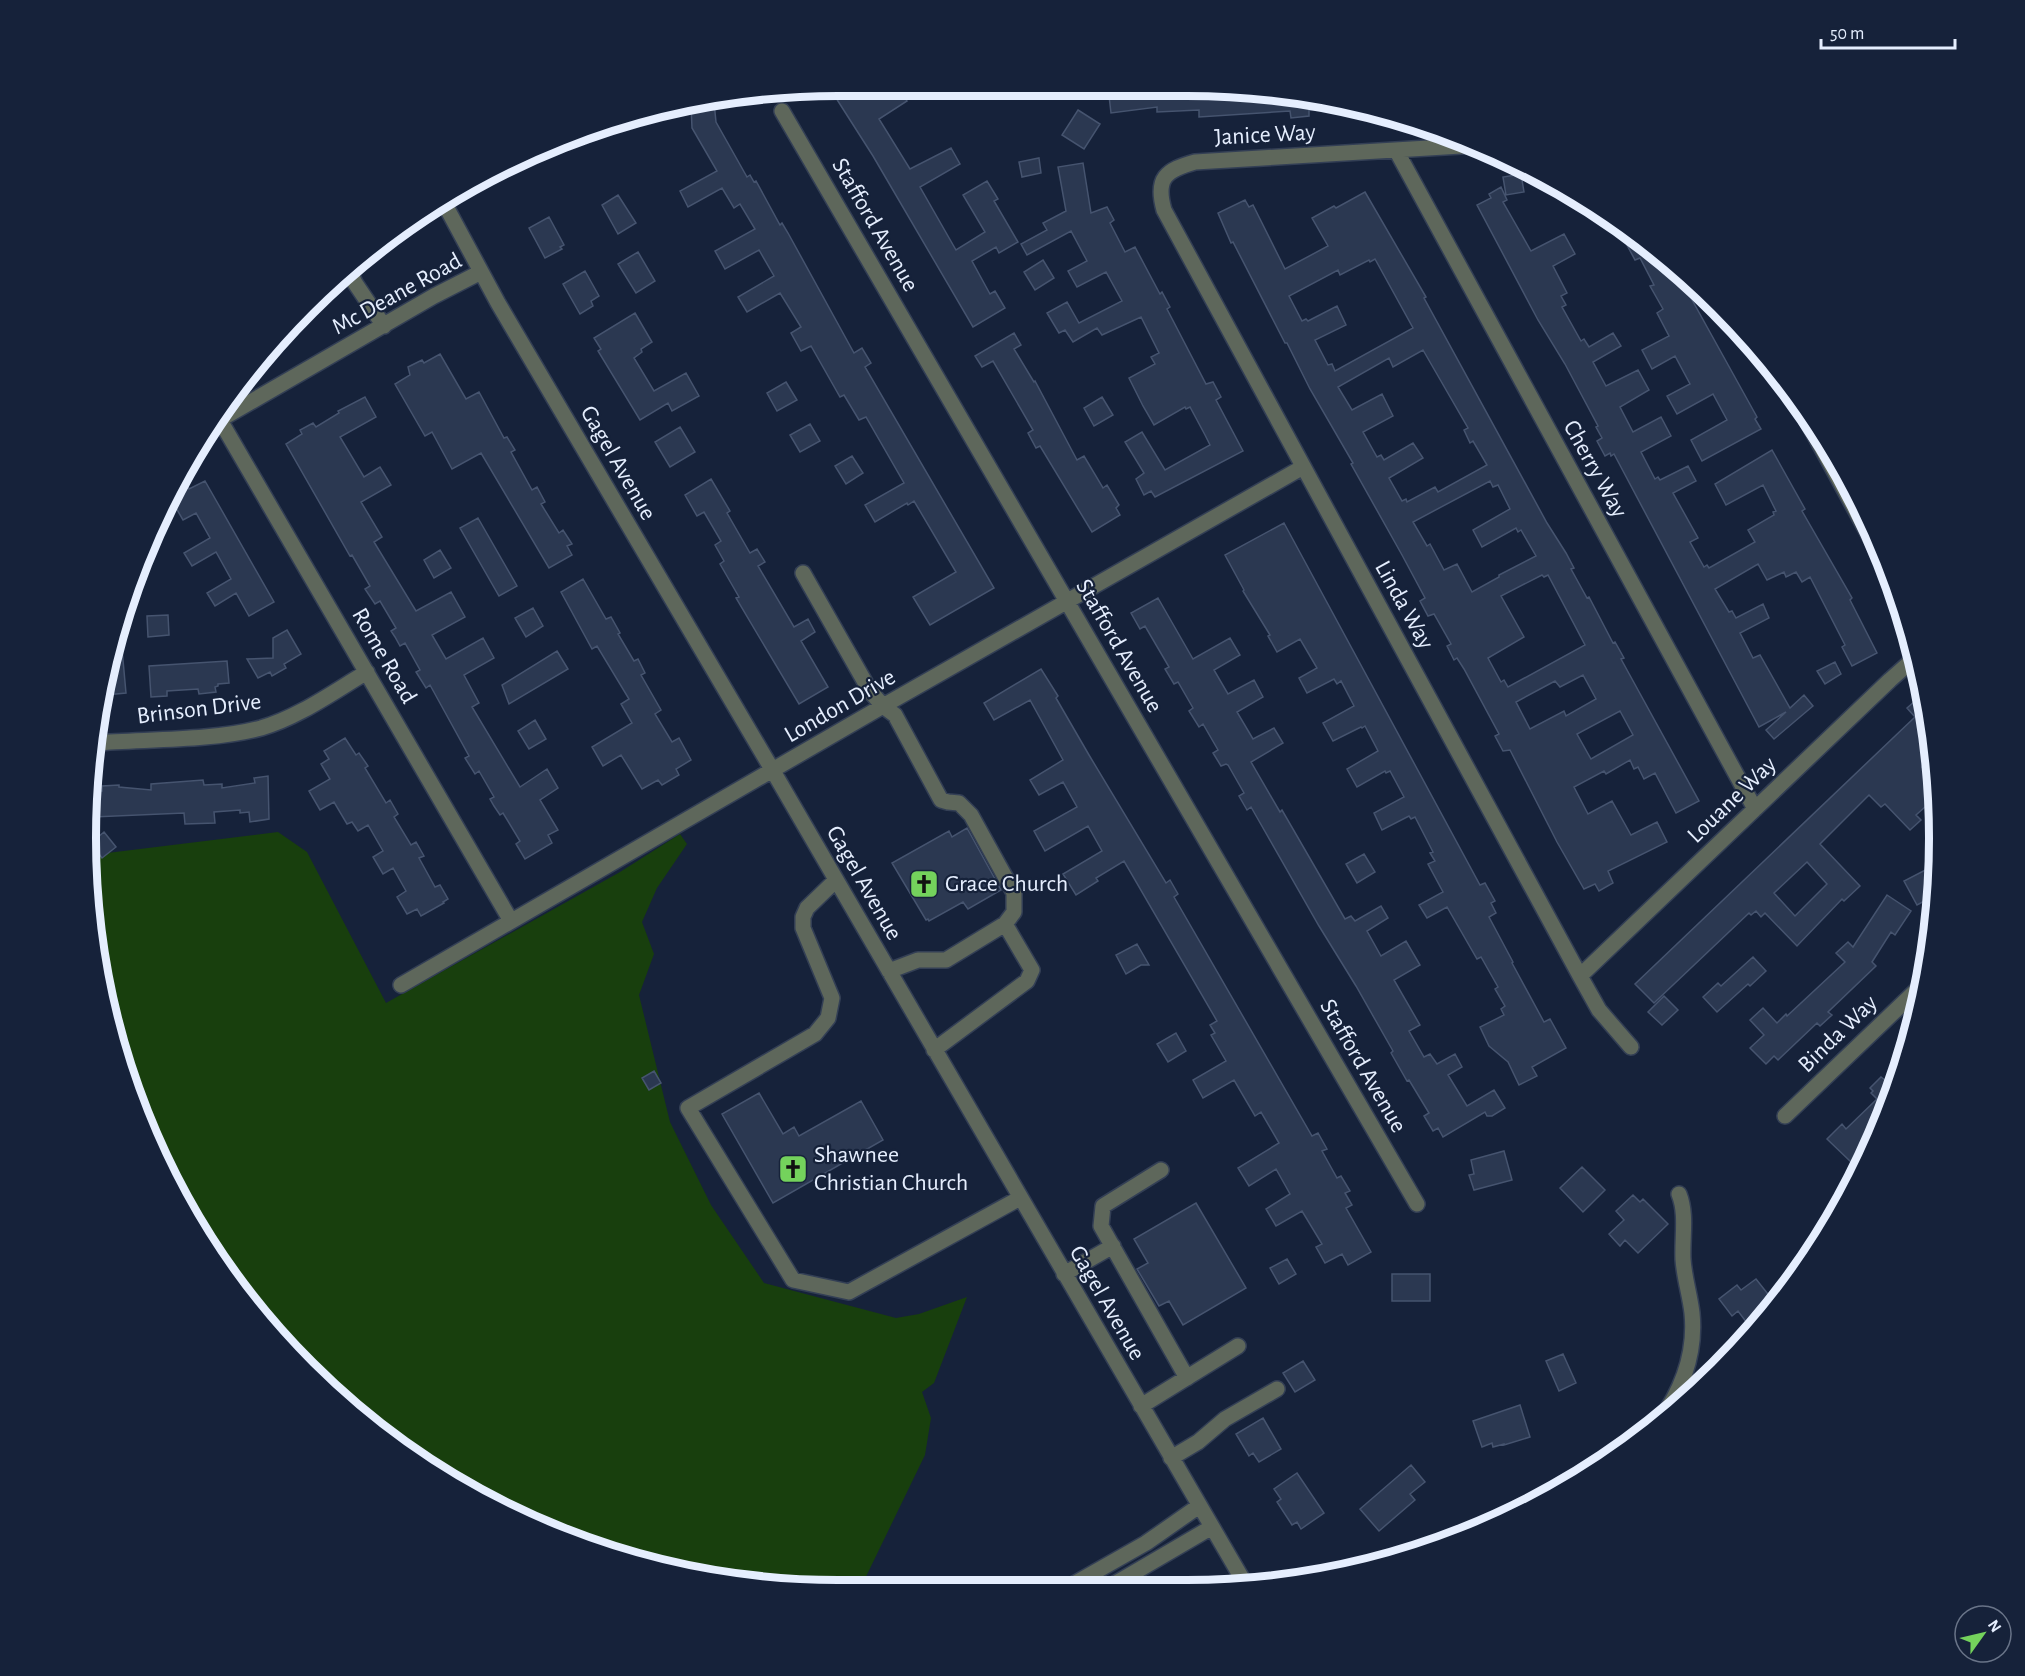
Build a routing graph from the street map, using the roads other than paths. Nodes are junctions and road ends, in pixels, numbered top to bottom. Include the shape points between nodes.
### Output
1 (782, 111) dead end
2 (1456, 146) edge
3 (1396, 150) junction
4 (1166, 176) joint
5 (447, 208) edge
6 (481, 272) junction
7 (352, 277) edge
8 (384, 326) junction
9 (232, 411) edge
10 (220, 428) edge
11 (1303, 467) junction
12 (803, 573) dead end
13 (1067, 602) junction
14 (1908, 664) edge
15 (367, 672) junction
16 (883, 706) junction
17 (102, 743) edge
18 (773, 771) junction
19 (1755, 809) junction
20 (836, 880) junction
21 (511, 921) junction
22 (1005, 924) junction
23 (889, 971) junction
24 (1580, 976) junction
25 (401, 985) dead end
26 (1912, 994) edge
27 (1632, 1047) dead end
28 (934, 1050) junction
29 (1785, 1116) dead end
30 (1161, 1170) dead end
31 (1679, 1194) dead end
32 (1020, 1198) junction
33 (1417, 1204) dead end
34 (1113, 1246) junction
35 (1064, 1274) junction
36 (1238, 1346) dead end
37 (1187, 1378) junction
38 (1278, 1389) dead end
39 (1674, 1398) edge
40 (1141, 1406) junction
41 (1171, 1458) junction
42 (1199, 1506) junction
43 (1212, 1527) junction
44 (1241, 1578) edge
45 (1081, 1580) edge
46 (1121, 1580) edge

1 - 13 street, Stafford Avenue
2 - 3 street, Janice Way
3 - 4 street, Janice Way via 1195,162 1174,168
3 - 19 street, Cherry Way
4 - 11 street, Linda Way via 1160,190 1164,210
5 - 6 street, Gagel Avenue
6 - 8 street, Mc Deane Road
6 - 18 street, Gagel Avenue
7 - 8 street
8 - 9 street, Mc Deane Road
10 - 15 street, Rome Road
11 - 13 street, London Drive
11 - 24 street, Linda Way
12 - 16 street via 870,691
13 - 16 street, London Drive
13 - 33 street, Stafford Avenue
14 - 19 street, Louane Way
15 - 17 street, Brinson Drive via 293,715 261,728
15 - 21 street, Rome Road
16 - 18 street, London Drive
16 - 22 street via 895,715 941,800 959,803 971,815 1014,893 1014,912
18 - 20 street, Gagel Avenue
18 - 21 street, London Drive
19 - 24 street, Louane Way
20 - 23 street, Gagel Avenue
20 - 32 street via 802,917 832,998 828,1018 815,1034 687,1108 793,1280 849,1292
21 - 25 street, London Drive
22 - 23 street via 946,960 918,960
22 - 28 street via 1032,970 1027,981
23 - 28 street, Gagel Avenue
24 - 27 street, Linda Way via 1599,1010
26 - 29 street, Binda Way
28 - 32 street, Gagel Avenue
30 - 34 street via 1103,1206 1101,1226
31 - 39 street via 1693,1335 1691,1356
32 - 35 street, Gagel Avenue
34 - 35 street
34 - 37 street
35 - 40 street, Gagel Avenue
36 - 37 street
37 - 40 street
38 - 41 street via 1225,1419
40 - 41 street, Gagel Avenue
41 - 42 street, Gagel Avenue
42 - 43 street, Gagel Avenue
42 - 45 street via 1146,1543
43 - 44 street, Gagel Avenue
43 - 46 street

